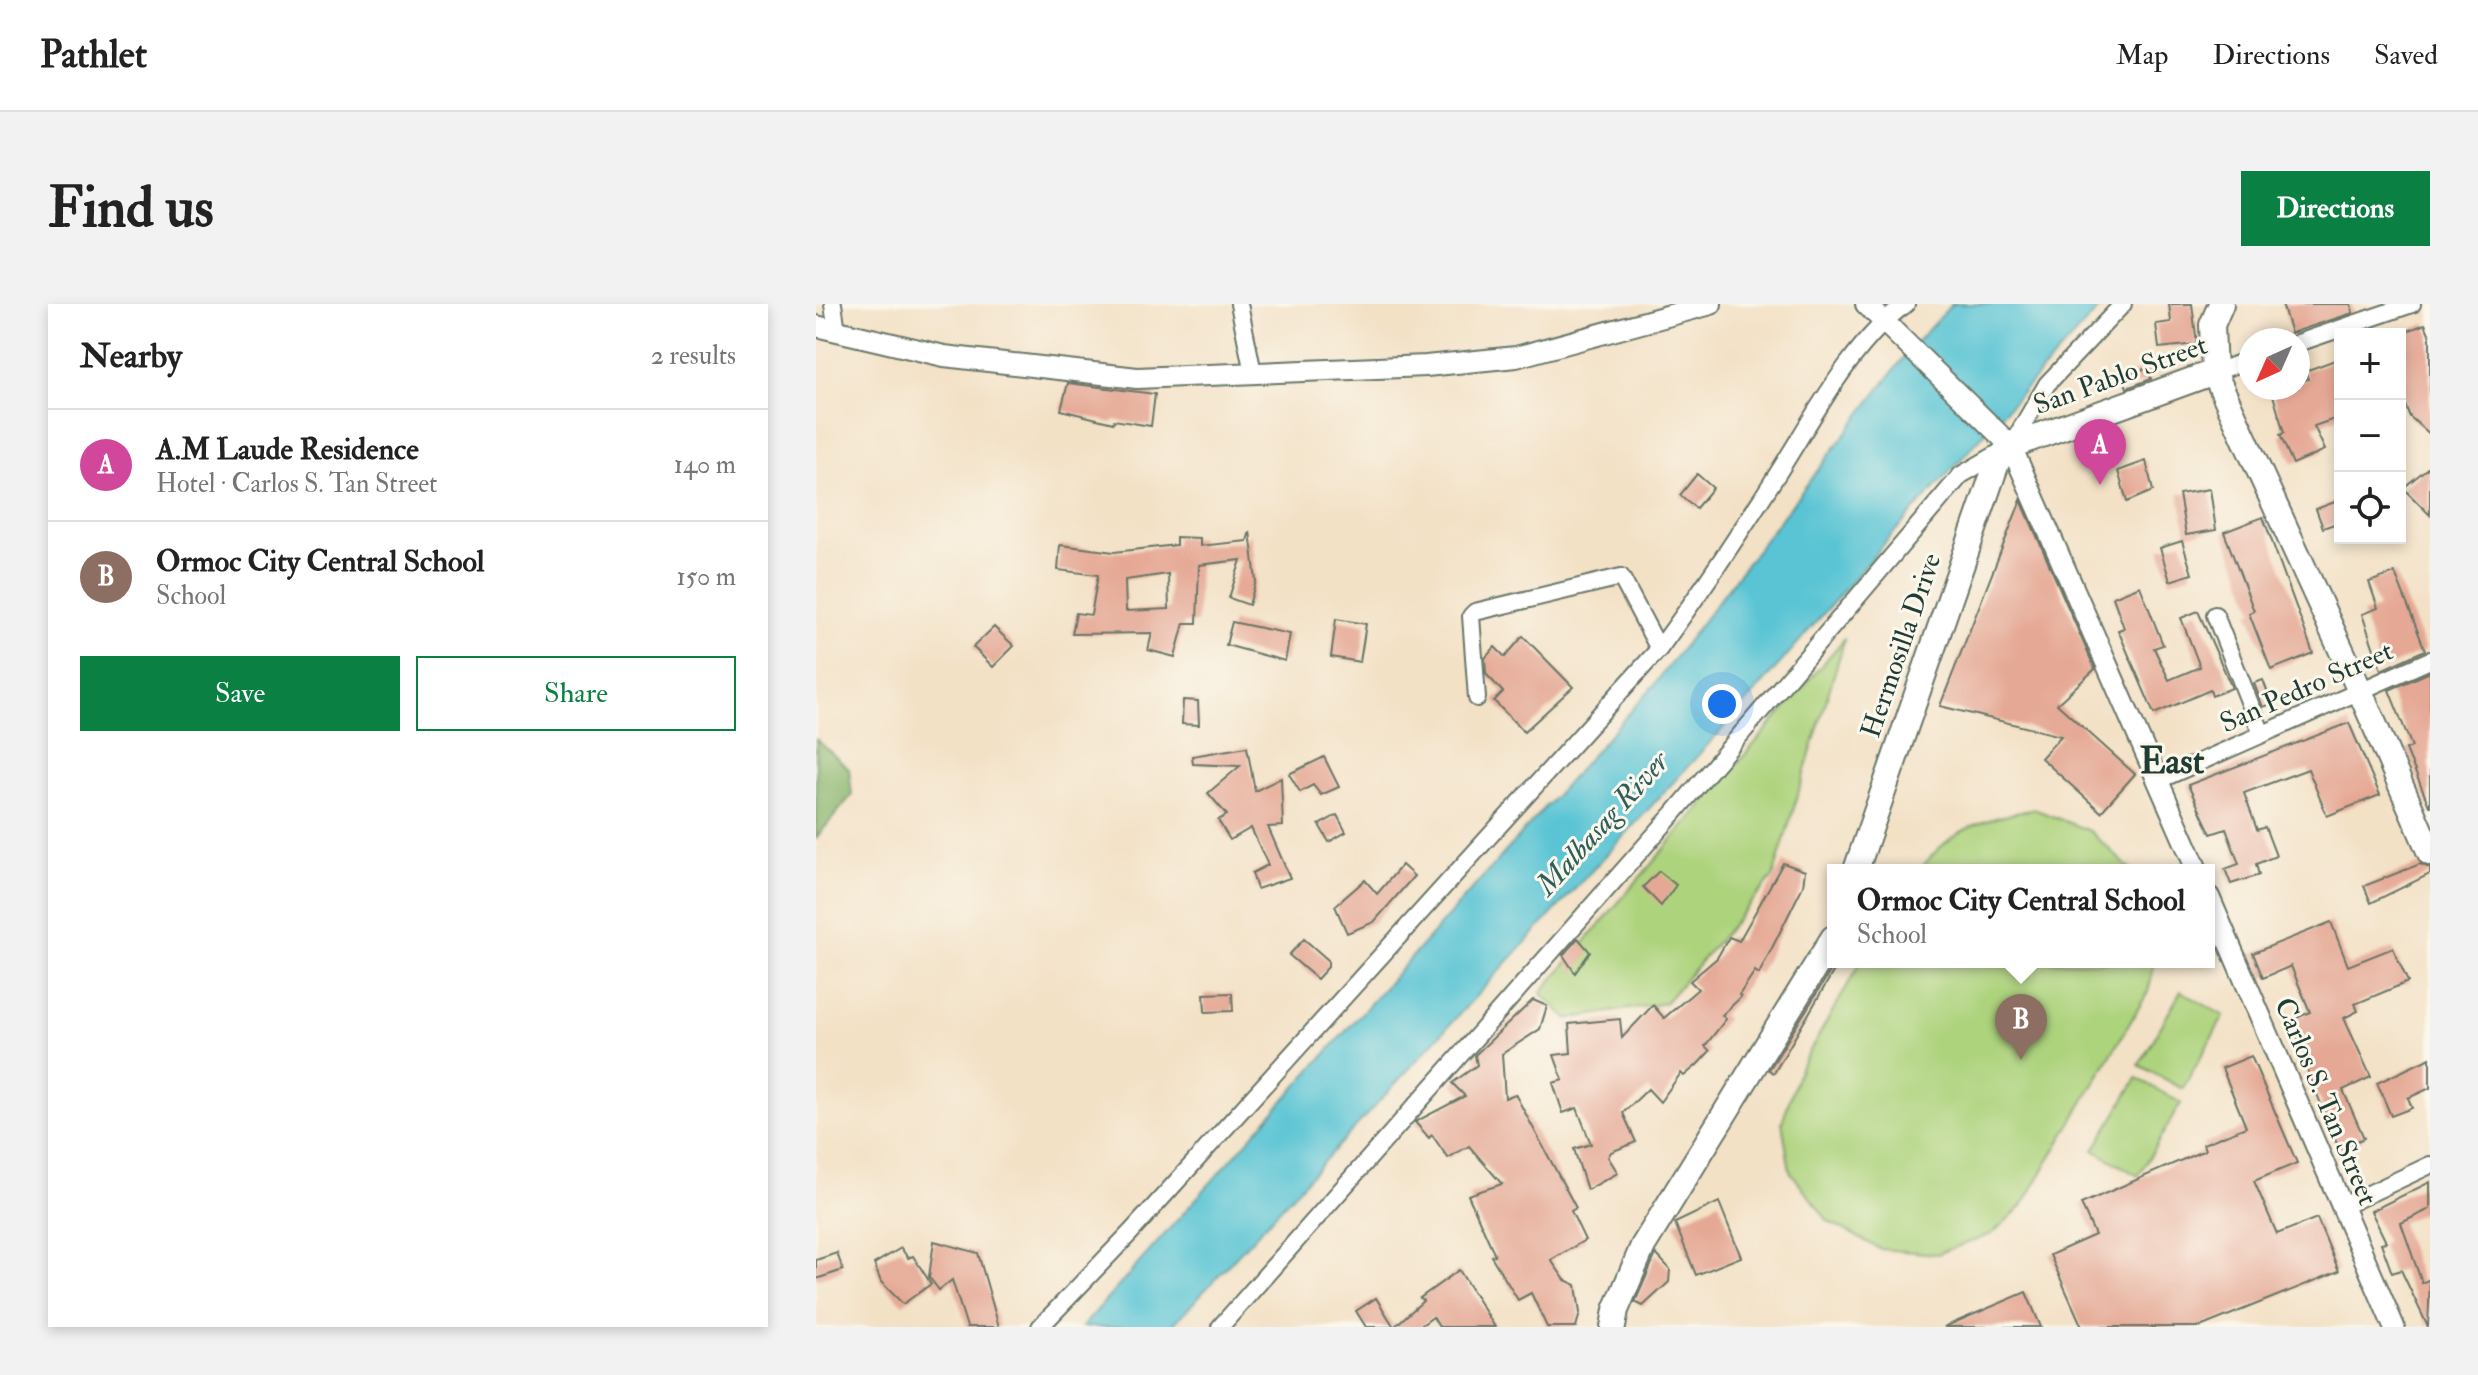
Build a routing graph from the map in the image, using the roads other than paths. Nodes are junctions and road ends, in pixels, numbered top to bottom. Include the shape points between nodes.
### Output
1 (833, 304) edge
2 (1239, 304) edge
3 (1711, 304) edge
4 (1866, 304) edge
5 (1906, 304) edge
6 (2123, 304) edge
7 (2221, 304) edge
8 (2412, 304) edge
9 (1883, 320) junction
10 (816, 326) edge
11 (837, 331) junction
12 (2310, 339) edge
13 (2238, 364) edge
14 (2214, 372) junction
15 (1253, 373) junction
16 (2011, 446) junction
17 (2215, 615) dead end
18 (1659, 649) junction
19 (2430, 660) edge
20 (2360, 691) junction
21 (1477, 698) dead end
22 (2262, 734) junction
23 (2159, 780) junction
24 (2430, 853) edge
25 (1858, 864) edge
26 (2194, 864) edge
27 (2215, 911) edge
28 (1827, 948) edge
29 (2430, 1165) edge
30 (2341, 1207) junction
31 (1040, 1327) edge
32 (1220, 1327) edge
33 (1613, 1327) edge
34 (2394, 1327) edge

1 - 11 street
2 - 15 street
3 - 15 street via 1516,357
4 - 9 street
5 - 9 street
6 - 16 street via 2047,384
7 - 14 main road via 2212,325
8 - 12 street
9 - 16 street
9 - 18 street
10 - 11 street
11 - 15 street via 944,356 1137,378
13 - 14 street, San Pablo Street
14 - 16 main road, San Pablo Street
14 - 20 main road
16 - 23 street
16 - 25 main road, Hermosilla Drive via 1990,475
16 - 32 street via 1961,475 1684,802
17 - 22 street
18 - 21 street via 1621,577 1475,612 1471,616
18 - 31 street
19 - 20 street, San Pedro Street
20 - 22 street, San Pedro Street
20 - 24 main road
22 - 23 street, San Pedro Street
23 - 26 street
27 - 30 street, Carlos S. Tan Street
28 - 33 main road via 1643,1246
29 - 30 street
30 - 34 street, Carlos S. Tan Street

